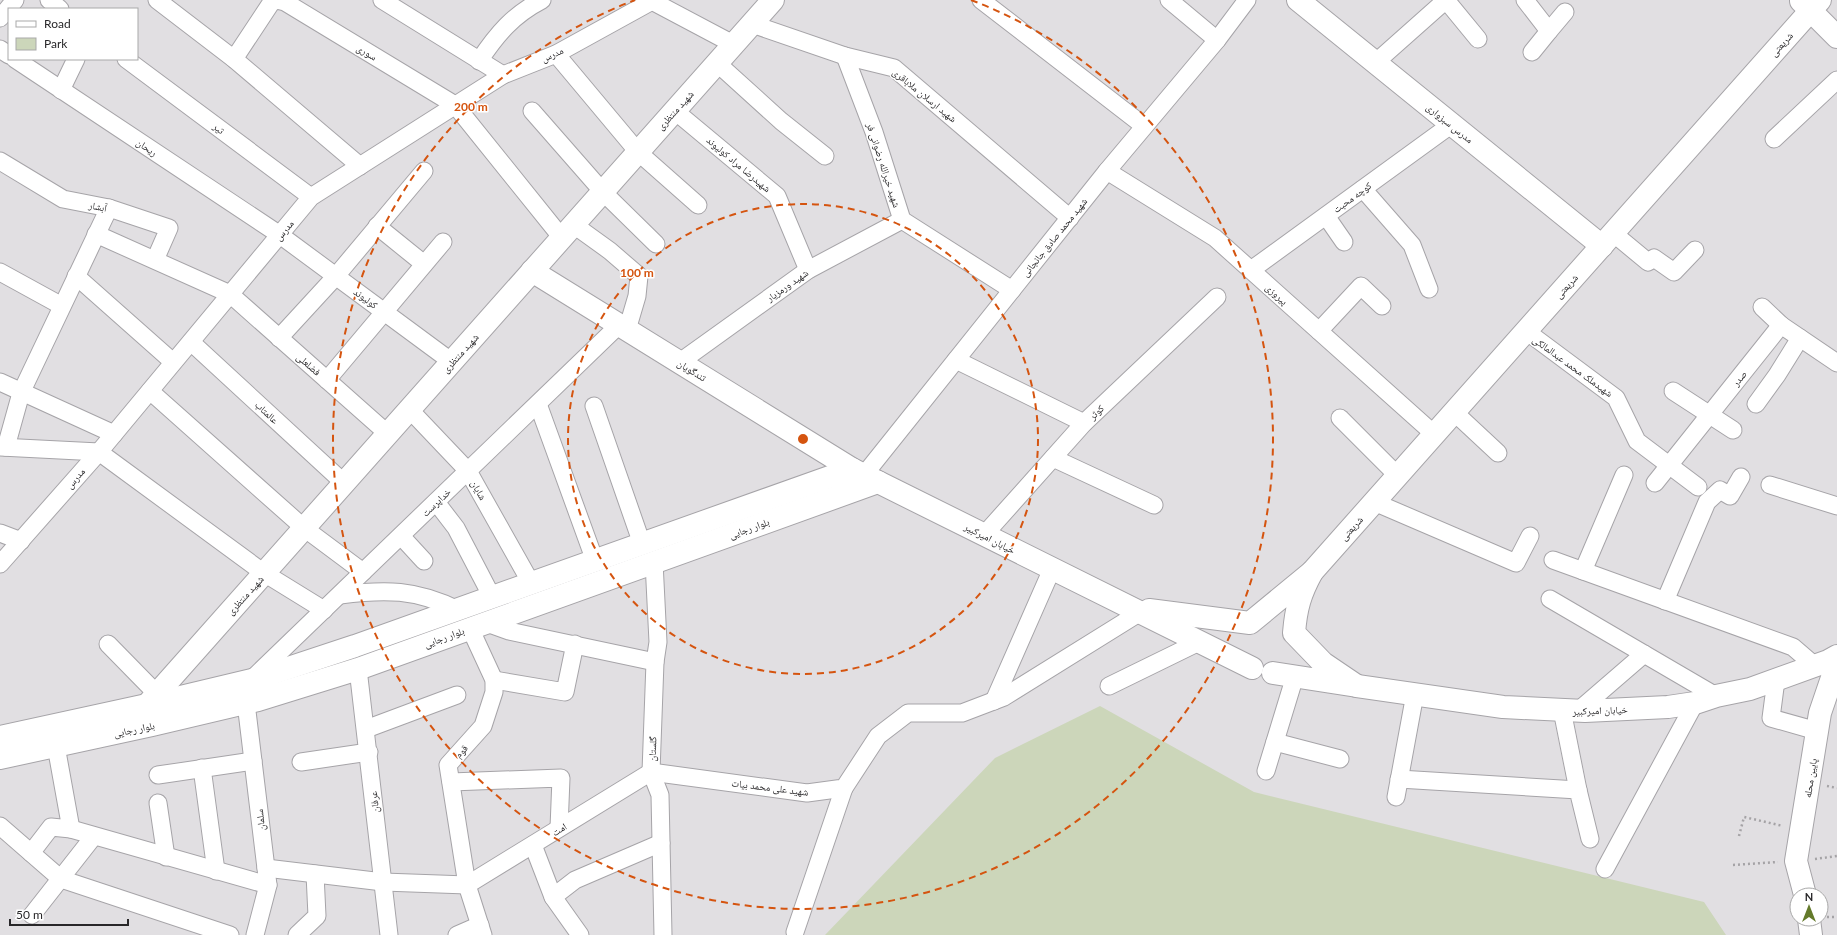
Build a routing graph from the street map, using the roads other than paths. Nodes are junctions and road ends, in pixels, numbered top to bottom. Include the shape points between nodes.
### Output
1 (15, 0) edge
2 (49, 0) edge
3 (157, 0) edge
4 (277, 0) edge
5 (542, 0) edge
6 (652, 0) edge
7 (773, 0) edge
8 (981, 0) edge
9 (1169, 0) edge
10 (1247, 0) edge
11 (1298, 0) edge
12 (1446, 0) edge
13 (1525, 0) edge
14 (393, 3) edge
15 (1810, 4) edge
16 (8, 8) edge
17 (8, 8) edge
18 (59, 8) edge
19 (1565, 12) dead end
20 (0, 18) edge
21 (752, 24) junction
22 (1549, 31) junction
23 (1837, 37) edge
24 (1478, 39) dead end
25 (1217, 40) junction
26 (733, 44) junction
27 (1532, 52) dead end
28 (556, 54) junction
29 (845, 56) junction
30 (234, 59) junction
31 (16, 60) edge
32 (76, 60) edge
33 (127, 60) edge
34 (479, 61) junction
35 (1375, 63) junction
36 (717, 64) junction
37 (503, 75) junction
38 (1837, 80) edge
39 (61, 90) junction
40 (455, 105) junction
41 (532, 111) dead end
42 (675, 111) junction
43 (1452, 124) junction
44 (1144, 126) junction
45 (1774, 138) dead end
46 (638, 152) junction
47 (825, 156) dead end
48 (0, 161) edge
49 (360, 166) junction
50 (424, 171) dead end
51 (1107, 171) junction
52 (1363, 189) junction
53 (603, 192) junction
54 (311, 197) junction
55 (698, 205) dead end
56 (109, 208) junction
57 (1326, 216) junction
58 (1070, 218) junction
59 (902, 220) junction
60 (377, 226) junction
61 (568, 232) junction
62 (96, 234) junction
63 (280, 235) junction
64 (1607, 240) junction
65 (442, 242) dead end
66 (1344, 242) dead end
67 (656, 244) dead end
68 (1695, 250) dead end
69 (154, 260) junction
70 (424, 264) junction
71 (808, 270) junction
72 (1252, 270) junction
73 (532, 271) junction
74 (0, 272) edge
75 (76, 276) junction
76 (336, 276) junction
77 (1429, 289) dead end
78 (1012, 290) junction
79 (230, 294) junction
80 (1216, 297) dead end
81 (62, 306) junction
82 (1382, 306) dead end
83 (1762, 307) dead end
84 (383, 311) junction
85 (1781, 325) junction
86 (623, 327) junction
87 (1319, 331) junction
88 (1526, 332) junction
89 (279, 338) junction
90 (1800, 338) junction
91 (191, 342) junction
92 (956, 360) junction
93 (173, 362) junction
94 (452, 362) junction
95 (680, 362) junction
96 (1837, 362) edge
97 (327, 380) junction
98 (0, 382) edge
99 (150, 391) junction
100 (1673, 391) dead end
101 (21, 393) junction
102 (538, 404) junction
103 (1756, 404) dead end
104 (594, 406) dead end
105 (410, 410) junction
106 (1454, 412) junction
107 (1710, 414) junction
108 (1340, 418) dead end
109 (1084, 423) junction
110 (1733, 430) dead end
111 (114, 434) junction
112 (388, 434) junction
113 (1434, 434) junction
114 (3, 447) edge
115 (99, 452) junction
116 (1498, 454) dead end
117 (1054, 458) junction
118 (1669, 466) junction
119 (468, 471) junction
120 (1624, 475) dead end
121 (865, 476) junction
122 (1398, 476) junction
123 (1741, 477) dead end
124 (344, 483) junction
125 (1655, 484) dead end
126 (1770, 485) dead end
127 (1698, 487) dead end
128 (436, 502) junction
129 (1374, 502) junction
130 (1154, 505) dead end
131 (1837, 506) edge
132 (304, 528) junction
133 (0, 533) edge
134 (984, 535) junction
135 (401, 536) junction
136 (1530, 536) dead end
137 (21, 541) junction
138 (642, 544) junction
139 (1553, 560) dead end
140 (424, 561) dead end
141 (595, 561) junction
142 (654, 562) junction
143 (0, 564) edge
144 (1052, 570) junction
145 (1583, 571) junction
146 (363, 572) junction
147 (1312, 572) junction
148 (264, 573) junction
149 (531, 583) junction
150 (340, 595) junction
151 (492, 597) junction
152 (1550, 599) dead end
153 (1665, 601) junction
154 (324, 610) junction
155 (458, 610) junction
156 (1133, 610) junction
157 (1250, 623) junction
158 (477, 625) junction
159 (1294, 633) junction
160 (1199, 642) junction
161 (108, 644) dead end
162 (575, 644) junction
163 (1644, 654) junction
164 (1837, 656) edge
165 (320, 658) junction
166 (655, 662) junction
167 (1837, 663) edge
168 (1815, 666) junction
169 (1252, 668) junction
170 (358, 669) junction
171 (1273, 673) junction
172 (1295, 676) junction
173 (325, 679) junction
174 (252, 680) junction
175 (494, 680) junction
176 (1776, 680) junction
177 (1109, 686) dead end
178 (1357, 686) junction
179 (1415, 694) junction
180 (457, 695) dead end
181 (1716, 696) junction
182 (152, 699) junction
183 (994, 701) junction
184 (246, 703) junction
185 (1695, 703) junction
186 (1570, 711) junction
187 (366, 728) junction
188 (1817, 731) junction
189 (0, 736) edge
190 (1275, 742) junction
191 (56, 746) junction
192 (368, 752) junction
193 (0, 758) edge
194 (1340, 759) dead end
195 (253, 761) junction
196 (301, 762) dead end
197 (202, 768) junction
198 (1266, 771) dead end
199 (651, 772) junction
200 (158, 775) dead end
201 (1400, 779) junction
202 (451, 782) junction
203 (844, 788) junction
204 (1578, 790) junction
205 (1396, 797) dead end
206 (158, 803) dead end
207 (0, 826) edge
208 (560, 828) junction
209 (71, 829) junction
210 (94, 836) junction
211 (1590, 839) dead end
212 (661, 844) junction
213 (533, 845) junction
214 (30, 853) junction
215 (166, 857) junction
216 (266, 868) junction
217 (1605, 869) dead end
218 (216, 871) junction
219 (315, 874) junction
220 (61, 879) junction
221 (383, 882) junction
222 (467, 885) junction
223 (268, 886) junction
224 (1803, 887) edge
225 (553, 897) junction
226 (32, 915) dead end
227 (481, 930) edge
228 (795, 932) dead end
229 (230, 935) edge
230 (255, 935) edge
231 (297, 935) edge
232 (389, 935) edge
233 (457, 935) edge
234 (580, 935) edge
235 (663, 935) edge

1 - 16 street
2 - 18 street
3 - 30 street
4 - 30 street via 271,3
4 - 40 street, سوری via 285,2
5 - 34 street via 523,10 494,38
6 - 26 street
6 - 28 street, مدرس
7 - 21 main road, شهید منتظری
8 - 44 street
9 - 25 street
10 - 25 street, شهید محمد صادق جانجانی
11 - 35 main road, مدرس سبزواری
12 - 24 street
12 - 35 street
13 - 22 street
14 - 34 street
15 - 23 main road
15 - 64 main road, شریعتی
17 - 20 street
19 - 22 street
21 - 26 main road, شهید منتظری
21 - 29 street, شهید ارسلان ملاباقری
22 - 27 street
25 - 44 street, شهید محمد صادق جانجانی
26 - 36 main road, شهید منتظری
28 - 37 street, مدرس
28 - 46 street
29 - 58 street, شهید ارسلان ملاباقری via 894,68
29 - 59 street, شهید خیرالله رضوانی فر via 874,132
30 - 49 street
31 - 39 street, ریحان
32 - 39 street
33 - 54 street, تیر
34 - 37 street
35 - 43 main road, مدرس سبزواری
36 - 42 main road, شهید منتظری
36 - 47 street
37 - 40 street, مدرس
38 - 45 street
39 - 63 street, ریحان
40 - 49 street, مدرس
40 - 61 street, سوری
41 - 53 street
42 - 46 main road, شهید منتظری
42 - 71 street, شهیدرضا مراد کولیوند via 777,196
43 - 52 street, کوچه محبت
43 - 64 main road, مدرس سبزواری
44 - 51 street, شهید محمد صادق جانجانی
46 - 53 main road, شهید منتظری
46 - 55 street
48 - 56 street, آبشار via 63,199
49 - 54 street, مدرس
50 - 60 street
51 - 58 street, شهید محمد صادق جانجانی
51 - 72 street, پیروزی via 1215,238
52 - 57 street, کوچه محبت
52 - 77 street via 1412,245
53 - 61 main road, شهید منتظری
53 - 67 street
54 - 63 street, مدرس
56 - 62 street
56 - 69 street, آبشار via 169,228
57 - 66 street
57 - 72 street, کوچه محبت
58 - 78 street, شهید محمد صادق جانجانی
59 - 71 street, شهید ورمزیار
59 - 78 street, شهید خیرالله رضوانی فر
60 - 70 street
60 - 76 street
61 - 73 main road, شهید منتظری
61 - 86 street, سوری via 610,251 639,276 637,296
62 - 69 street, فضلعلی
62 - 75 street
63 - 76 street, کولیوند
63 - 79 street, مدرس
64 - 68 street via 1648,262 1654,258 1674,272
64 - 88 main road, شریعتی
65 - 70 street
69 - 79 street, فضلعلی
70 - 84 street
71 - 95 street, شهید ورمزیار
72 - 87 street, پیروزی
73 - 86 main road, تندگویان
73 - 94 main road, شهید منتظری
74 - 81 street
75 - 81 street
75 - 93 street
76 - 84 street, کولیوند
76 - 89 street
78 - 92 street, شهید محمد صادق جانجانی
79 - 89 street, فضلعلی
79 - 91 street, مدرس
80 - 109 street, کوثر
81 - 101 street
82 - 87 street via 1361,286
83 - 85 street
84 - 94 street, کولیوند
84 - 97 street
85 - 90 street
85 - 107 street, صدر
86 - 95 main road, تندگویان
86 - 102 street, خداپرست
87 - 113 street, پیروزی
88 - 106 main road, شریعتی
88 - 118 street, شهیدملک محمد عبدالمالکی via 1616,398 1636,441
89 - 97 street, فضلعلی
90 - 96 street
90 - 103 street
91 - 93 street, مدرس
91 - 124 street, عالمتاب
92 - 109 street
92 - 121 street, شهید محمد صادق جانجانی
93 - 99 street, مدرس
94 - 105 main road, شهید منتظری
95 - 121 main road, تندگویان
97 - 112 street, فضلعلی
98 - 101 street
99 - 111 street, مدرس
99 - 132 street
100 - 107 street
101 - 111 street
101 - 114 street
102 - 119 street, خداپرست
102 - 141 street
104 - 138 street
105 - 112 main road, شهید منتظری
105 - 119 street, شایان
106 - 113 main road, شریعتی
106 - 116 street
107 - 110 street
107 - 118 street, صدر
108 - 122 street
109 - 117 street, کوثر
111 - 115 street, مدرس
112 - 124 main road, شهید منتظری
113 - 122 main road, شریعتی
114 - 115 street
115 - 137 street, مدرس
115 - 148 street
117 - 130 street
117 - 134 street, کوثر
118 - 125 street, صدر
118 - 127 street, شهیدملک محمد عبدالمالکی
119 - 128 street, خداپرست
119 - 149 street, شایان
120 - 145 street
121 - 134 main road, خیابان امیرکبیر
121 - 138 main road, بلوار رجایی
121 - 142 main road, بلوار رجایی
122 - 129 main road, شریعتی
123 - 153 street via 1730,496 1720,490 1707,502
124 - 132 main road, شهید منتظری
126 - 131 street
128 - 135 street, خداپرست
128 - 151 street via 456,528
129 - 136 street via 1516,564
129 - 147 main road, شریعتی
132 - 146 street
132 - 148 main road, شهید منتظری
133 - 137 street
134 - 144 main road, خیابان امیرکبیر
135 - 140 street
135 - 146 street, خداپرست
137 - 143 street, مدرس
138 - 141 main road, بلوار رجایی
139 - 145 street
141 - 149 main road, بلوار رجایی
142 - 158 main road, بلوار رجایی
142 - 166 street, گلستان via 658,642
144 - 156 main road, خیابان امیرکبیر
144 - 183 street
145 - 153 street
146 - 150 street, خداپرست
147 - 157 main road
147 - 159 main road via 1302,591
148 - 154 street
148 - 182 main road, شهید منتظری
149 - 151 main road, بلوار رجایی
150 - 154 street, خداپرست
150 - 155 street via 375,591 403,592 436,599
151 - 155 main road, بلوار رجایی
152 - 163 street
153 - 168 street via 1792,647
154 - 174 street, خداپرست
155 - 165 main road, بلوار رجایی
156 - 157 main road
156 - 160 main road, خیابان امیرکبیر
156 - 183 street via 1004,697
157 - 159 main road via 1271,616 1285,622
157 - 169 main road via 1242,635 1240,649 1246,663
158 - 162 street
158 - 170 main road, بلوار رجایی
158 - 175 street
159 - 171 main road via 1297,648 1295,655 1286,666
159 - 178 main road via 1323,663
160 - 169 main road, خیابان امیرکبیر
160 - 177 street
161 - 182 street
162 - 166 street
162 - 175 street via 566,692
163 - 181 street
163 - 186 street
164 - 168 main road, خیابان امیرکبیر
165 - 173 main road
165 - 174 main road, بلوار رجایی
166 - 199 street, گلستان
167 - 188 main road, پایین محله via 1820,713
168 - 176 main road, خیابان امیرکبیر
169 - 171 main road
170 - 173 main road, بلوار رجایی
170 - 187 street, عرفان
171 - 172 main road, خیابان امیرکبیر
172 - 178 main road, خیابان امیرکبیر
172 - 190 street
173 - 184 main road, بلوار رجایی
174 - 182 main road, بلوار رجایی
175 - 202 street, قوم via 494,692 483,726 448,765
176 - 181 main road, خیابان امیرکبیر
176 - 188 street via 1771,718
178 - 179 main road, خیابان امیرکبیر
179 - 186 main road, خیابان امیرکبیر via 1503,707
179 - 201 street
180 - 187 street
181 - 185 main road, خیابان امیرکبیر
182 - 189 main road, بلوار رجایی
183 - 203 street via 962,713 908,713 878,736
184 - 191 main road, بلوار رجایی
184 - 195 street, سلمان
185 - 186 main road, خیابان امیرکبیر via 1668,707
185 - 217 street
186 - 204 street
187 - 192 street, عرفان
188 - 224 main road, پایین محله via 1796,861
190 - 194 street
190 - 198 street
191 - 193 main road, بلوار رجایی
191 - 209 street
192 - 196 street
192 - 221 street, عرفان
195 - 197 street
195 - 216 street, سلمان
197 - 200 street
197 - 218 street
199 - 203 street, شهید علی محمد بیات via 807,793
199 - 208 street, امت
199 - 212 street, گلستان via 660,795
201 - 204 street
201 - 205 street
202 - 208 street via 561,778
202 - 222 street, قوم
203 - 228 street
204 - 211 street
206 - 215 street
207 - 214 street
208 - 213 street, امت
209 - 210 street
209 - 214 street via 51,827
210 - 215 street
210 - 220 street
212 - 225 street via 575,880
212 - 235 street, گلستان
213 - 222 street, امت
213 - 225 street
214 - 220 street
215 - 218 street
216 - 219 street
216 - 223 street, سلمان
218 - 223 street
219 - 221 street
219 - 231 street via 317,916
220 - 226 street
220 - 229 street
221 - 222 street
221 - 232 street, عرفان
222 - 227 street
223 - 230 street, سلمان
225 - 234 street
227 - 233 street

